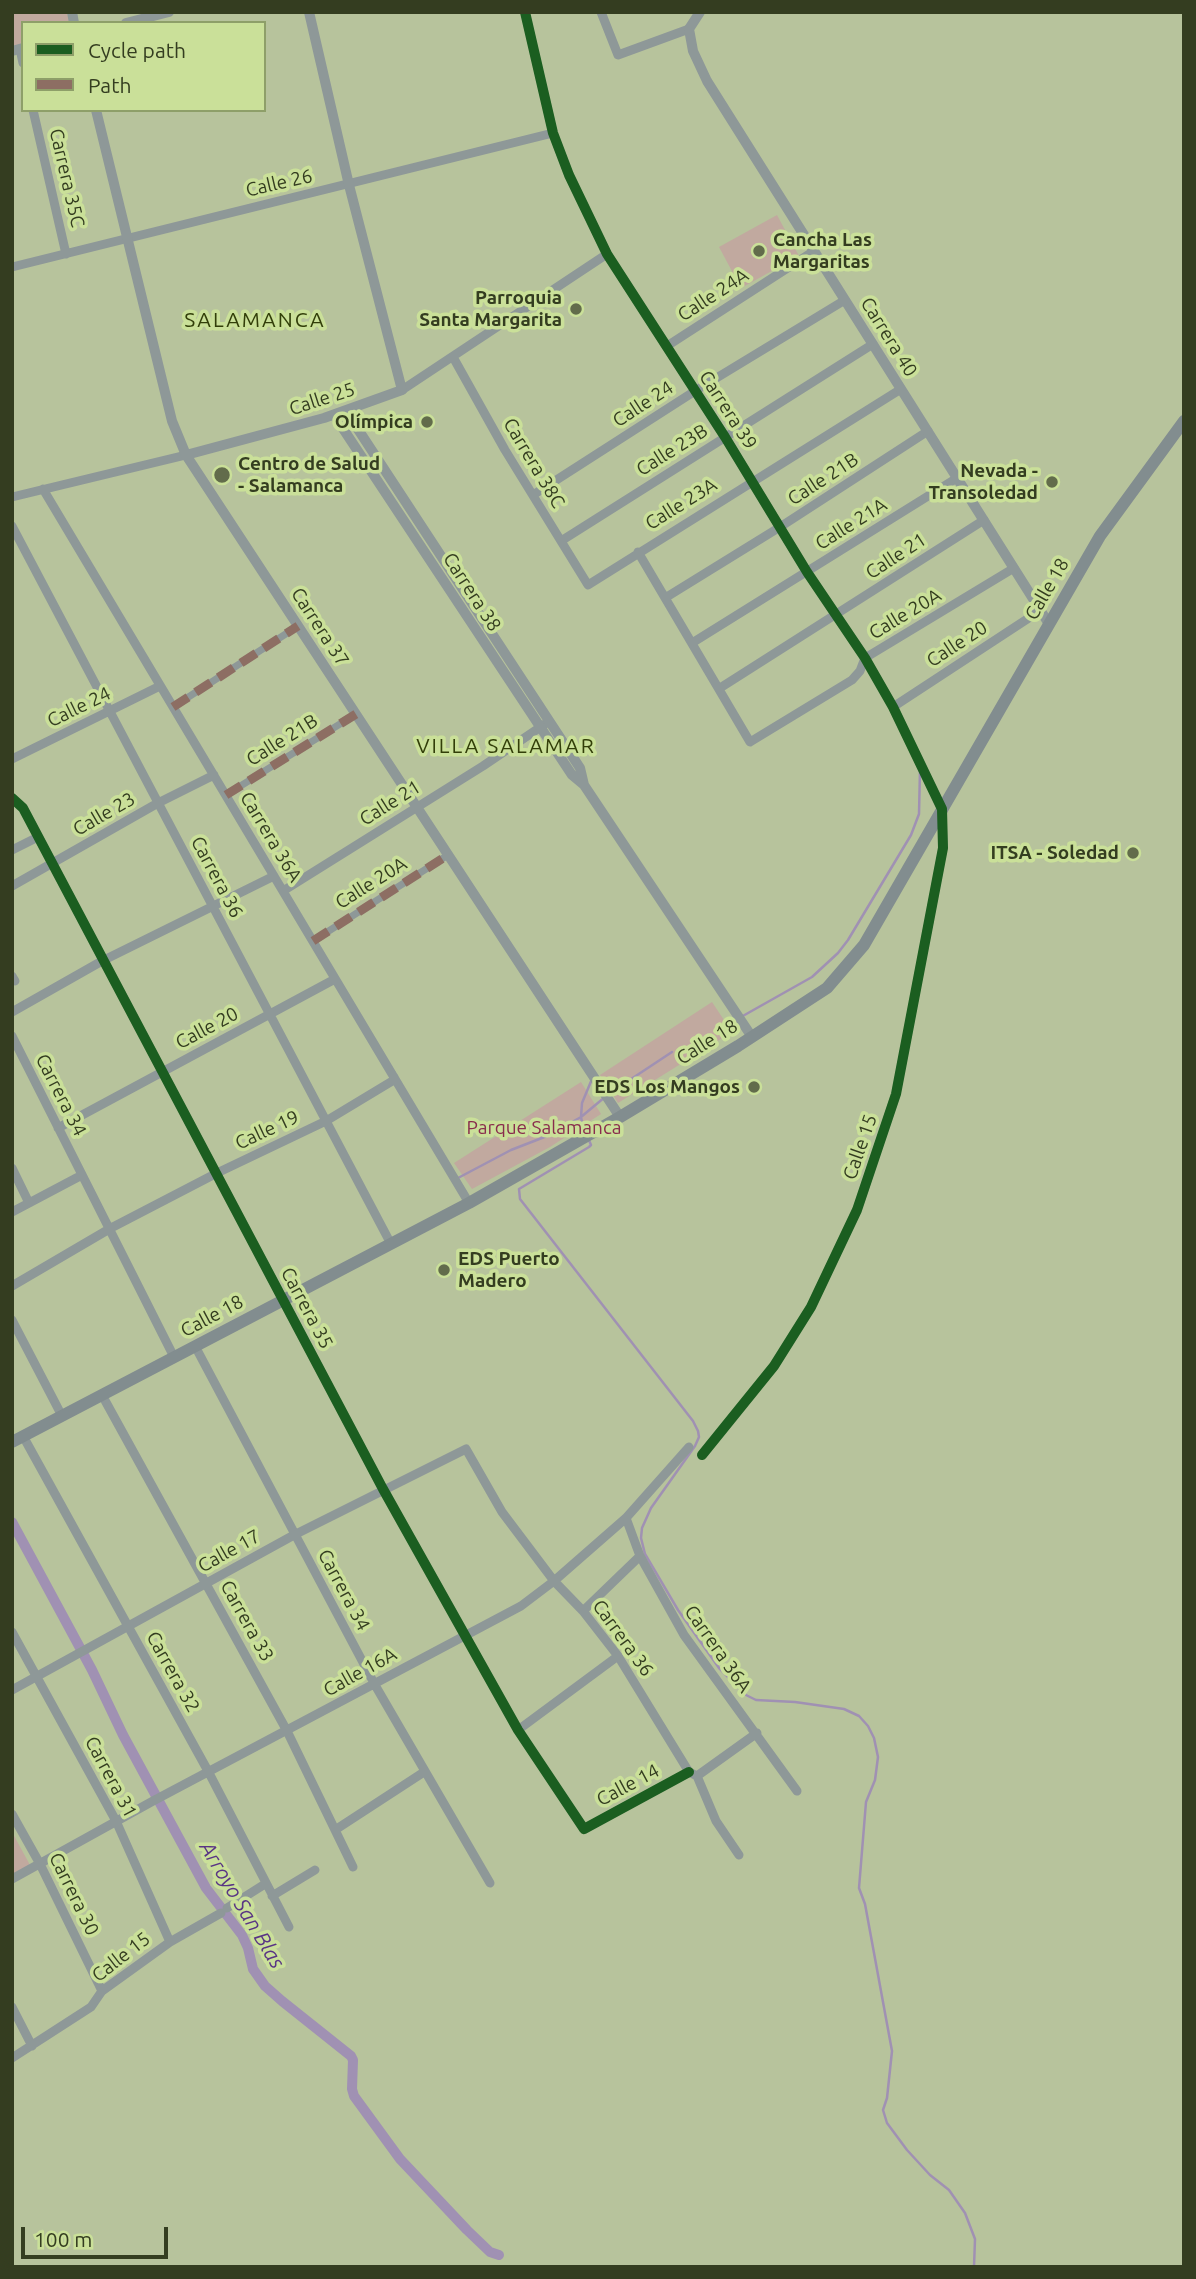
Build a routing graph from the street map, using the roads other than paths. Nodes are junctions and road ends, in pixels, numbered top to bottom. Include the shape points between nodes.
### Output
1 (170, 12) edge
2 (309, 12) edge
3 (525, 12) edge
4 (601, 12) edge
5 (700, 12) edge
6 (134, 21) edge
7 (689, 29) junction
8 (33, 112) edge
9 (96, 112) edge
10 (553, 133) junction
11 (349, 185) junction
12 (127, 238) junction
13 (814, 251) junction
14 (66, 254) junction
15 (607, 254) junction
16 (13, 264) edge
17 (845, 300) junction
18 (873, 344) junction
19 (667, 346) junction
20 (453, 357) junction
21 (901, 389) junction
22 (402, 390) junction
23 (695, 391) junction
24 (345, 411) junction
25 (334, 415) junction
26 (1184, 421) edge
27 (928, 432) junction
28 (725, 437) junction
29 (186, 455) junction
30 (957, 478) junction
31 (752, 481) junction
32 (43, 489) junction
33 (533, 495) junction
34 (12, 497) edge
35 (984, 520) junction
36 (12, 526) edge
37 (780, 527) junction
38 (561, 541) junction
39 (424, 542) junction
40 (638, 552) junction
41 (1014, 568) junction
42 (807, 572) junction
43 (588, 585) joint
44 (665, 598) junction
45 (1041, 610) junction
46 (835, 615) junction
47 (1049, 624) junction
48 (298, 626) junction
49 (692, 643) junction
50 (865, 658) junction
51 (160, 686) junction
52 (720, 688) junction
53 (173, 707) junction
54 (893, 707) junction
55 (110, 712) junction
56 (356, 715) junction
57 (545, 724) junction
58 (12, 759) edge
59 (214, 775) junction
60 (226, 795) junction
61 (12, 798) edge
62 (158, 803) junction
63 (417, 807) junction
64 (942, 809) junction
65 (38, 837) junction
66 (12, 850) edge
67 (448, 855) junction
68 (53, 864) junction
69 (274, 876) junction
70 (12, 886) edge
71 (283, 891) junction
72 (213, 906) junction
73 (313, 941) junction
74 (103, 961) junction
75 (335, 979) junction
76 (12, 1012) edge
77 (270, 1015) junction
78 (12, 1036) edge
79 (752, 1037) junction
80 (162, 1072) junction
81 (394, 1077) junction
82 (620, 1117) junction
83 (326, 1121) junction
84 (58, 1128) junction
85 (12, 1168) edge
86 (216, 1173) junction
87 (82, 1175) junction
88 (29, 1203) junction
89 (469, 1203) junction
90 (12, 1212) edge
91 (111, 1228) junction
92 (391, 1244) junction
93 (12, 1286) edge
94 (283, 1300) junction
95 (12, 1320) edge
96 (195, 1346) junction
97 (174, 1357) junction
98 (102, 1395) junction
99 (61, 1416) junction
100 (18, 1439) edge
101 (689, 1447) dead end
102 (466, 1449) joint
103 (702, 1455) dead end
104 (383, 1489) junction
105 (626, 1518) junction
106 (294, 1535) junction
107 (639, 1556) junction
108 (554, 1581) junction
109 (206, 1584) junction
110 (583, 1611) junction
111 (128, 1627) junction
112 (12, 1632) edge
113 (464, 1634) junction
114 (618, 1656) junction
115 (37, 1677) junction
116 (375, 1685) junction
117 (12, 1690) edge
118 (518, 1730) junction
119 (287, 1731) junction
120 (757, 1733) junction
121 (208, 1771) junction
122 (424, 1772) junction
123 (693, 1774) junction
124 (797, 1791) dead end
125 (12, 1814) edge
126 (116, 1821) junction
127 (584, 1829) joint
128 (335, 1830) junction
129 (739, 1855) dead end
130 (40, 1864) junction
131 (353, 1867) dead end
132 (315, 1870) dead end
133 (12, 1879) edge
134 (490, 1883) dead end
135 (265, 1884) junction
136 (272, 1896) junction
137 (289, 1927) dead end
138 (170, 1942) junction
139 (102, 1991) junction
140 (12, 2007) edge
141 (32, 2046) junction
142 (12, 2058) edge

1 - 6 street
2 - 11 street
3 - 10 street, Carrera 39
4 - 7 street via 618,55
5 - 7 street
7 - 13 street, Carrera 40 via 707,81
8 - 14 street, Carrera 35C
9 - 12 street, Carrera 37
10 - 11 street, Calle 26
10 - 15 street, Carrera 39
11 - 12 street, Calle 26
11 - 22 street
12 - 14 street, Calle 26
12 - 29 street, Carrera 37 via 172,421
13 - 17 street, Carrera 40
13 - 19 street, Calle 24A
14 - 16 street, Calle 26
15 - 19 street, Carrera 39
15 - 20 street, Calle 25
17 - 18 street, Carrera 40
17 - 23 street, Calle 24
18 - 21 street, Carrera 40
18 - 28 street, Calle 23B
19 - 23 street, Carrera 39
20 - 22 street, Calle 25
20 - 33 street, Carrera 38C
21 - 27 street, Carrera 40
21 - 31 street, Calle 23A
22 - 24 street, Calle 25
23 - 28 street, Carrera 39
23 - 33 street, Calle 24
24 - 25 street, Calle 25
24 - 39 street, Carrera 38
25 - 29 street, Calle 25
25 - 39 street, Carrera 38
26 - 47 main road, Calle 18 via 1100,536
27 - 30 street, Carrera 40
27 - 37 street, Calle 21B
28 - 31 street, Carrera 39
28 - 38 street, Calle 23B
29 - 32 street, Calle 25
29 - 48 street, Carrera 37
30 - 35 street, Carrera 40
30 - 42 street, Calle 21A
31 - 37 street, Carrera 39
31 - 40 street, Calle 23A
32 - 34 street, Calle 25
32 - 51 street, Carrera 36A
33 - 38 street, Carrera 38C
35 - 41 street, Carrera 40
35 - 46 street, Calle 21
36 - 55 street, Carrera 36
37 - 42 street, Carrera 39
37 - 44 street, Calle 21B
38 - 43 street, Carrera 38C
39 - 57 street, Carrera 38
40 - 43 street, Calle 23A
40 - 44 street
41 - 45 street, Carrera 40
41 - 50 street, Calle 20A
42 - 46 street, Carrera 39
42 - 49 street, Calle 21A
44 - 49 street
45 - 47 street, Carrera 40
45 - 54 street, Calle 20
46 - 50 street, Carrera 39
46 - 52 street, Calle 21
47 - 64 main road, Calle 18
48 - 53 street
48 - 56 street, Carrera 37
49 - 52 street
50 - 52 street, Calle 20A via 852,680 750,741
50 - 54 street, Carrera 39
51 - 53 street, Carrera 36A
51 - 55 street, Calle 24
53 - 59 street, Carrera 36A
54 - 64 street, Carrera 39
55 - 58 street, Calle 24
55 - 62 street, Carrera 36
56 - 60 street, Calle 21B
56 - 63 street, Carrera 37
57 - 63 street, Calle 21
57 - 79 street, Carrera 38 via 572,775 584,785
59 - 60 street, Carrera 36A
59 - 62 street, Calle 23
60 - 69 street, Carrera 36A
61 - 65 street, Carrera 35 via 23,808
62 - 68 street, Calle 23
62 - 72 street, Carrera 36
63 - 67 street, Carrera 37
63 - 71 street, Calle 21
64 - 79 main road, Calle 18 via 864,945 845,969 827,988
64 - 103 street, Calle 15 via 943,848 896,1094 857,1210 811,1307 774,1366
65 - 66 street
65 - 68 street, Carrera 35
67 - 73 street, Calle 20A
67 - 82 street, Carrera 37
68 - 70 street, Calle 23
68 - 74 street, Carrera 35
69 - 71 street, Carrera 36A
69 - 72 street
71 - 73 street, Carrera 36A
72 - 74 street
72 - 77 street, Carrera 36
73 - 75 street, Carrera 36A
74 - 76 street
74 - 80 street, Carrera 35
75 - 77 street, Calle 20
75 - 81 street, Carrera 36A
77 - 80 street, Calle 20
77 - 83 street, Carrera 36
78 - 84 street, Carrera 34
79 - 82 main road, Calle 18
80 - 84 street, Calle 20
80 - 86 street, Carrera 35
81 - 83 street, Calle 19
81 - 89 street, Carrera 36A
82 - 89 main road, Calle 18
83 - 86 street, Calle 19
83 - 92 street, Carrera 36
84 - 87 street, Carrera 34
85 - 88 street
86 - 91 street, Calle 19
86 - 94 street, Carrera 35
87 - 88 street
87 - 91 street, Carrera 34
88 - 90 street
89 - 92 main road, Calle 18
91 - 93 street, Calle 19
91 - 97 street, Carrera 34
92 - 94 main road, Calle 18
94 - 96 main road, Calle 18
94 - 104 street, Carrera 35
95 - 99 street
96 - 97 main road, Calle 18
96 - 106 street, Carrera 34
97 - 98 main road, Calle 18
98 - 99 main road, Calle 18
98 - 109 street, Carrera 33
99 - 100 main road, Calle 18
100 - 111 street, Carrera 32
101 - 105 street, Calle 16A
102 - 104 street, Calle 17
102 - 108 street, Carrera 36 via 502,1511
104 - 106 street, Calle 17
104 - 113 street, Carrera 35
105 - 107 street, Carrera 36A
105 - 108 street, Calle 16A
106 - 109 street, Calle 17
106 - 116 street, Carrera 34
107 - 110 street
107 - 120 street, Carrera 36A via 684,1635
108 - 110 street, Carrera 36
108 - 113 street, Calle 16A via 521,1606
109 - 111 street, Calle 17
109 - 119 street, Carrera 33
110 - 114 street, Carrera 36
111 - 115 street, Calle 17
111 - 121 street, Carrera 32
112 - 115 street, Carrera 31
113 - 116 street, Calle 16A
113 - 118 street, Carrera 35
114 - 118 street
114 - 123 street, Carrera 36
115 - 117 street, Calle 17
115 - 126 street, Carrera 31
116 - 119 street, Calle 16A
116 - 122 street, Carrera 34
118 - 127 street, Carrera 35
119 - 121 street, Calle 16A
119 - 128 street, Carrera 33
120 - 123 street, Calle 14
120 - 124 street, Carrera 36A
121 - 126 street, Calle 16A
121 - 135 street, Carrera 32
122 - 128 street
122 - 134 street, Carrera 34
123 - 127 street, Calle 14
123 - 129 street, Carrera 36
125 - 130 street, Carrera 30
126 - 130 street, Calle 16A
126 - 138 street, Carrera 31
128 - 131 street, Carrera 33
130 - 133 street, Calle 16A
130 - 139 street, Carrera 30
132 - 136 street
135 - 136 street, Carrera 32
135 - 138 street, Calle 15
136 - 137 street, Carrera 32
138 - 139 street, Calle 15
139 - 141 street, Calle 15 via 91,2007
140 - 141 street
141 - 142 street, Calle 15

